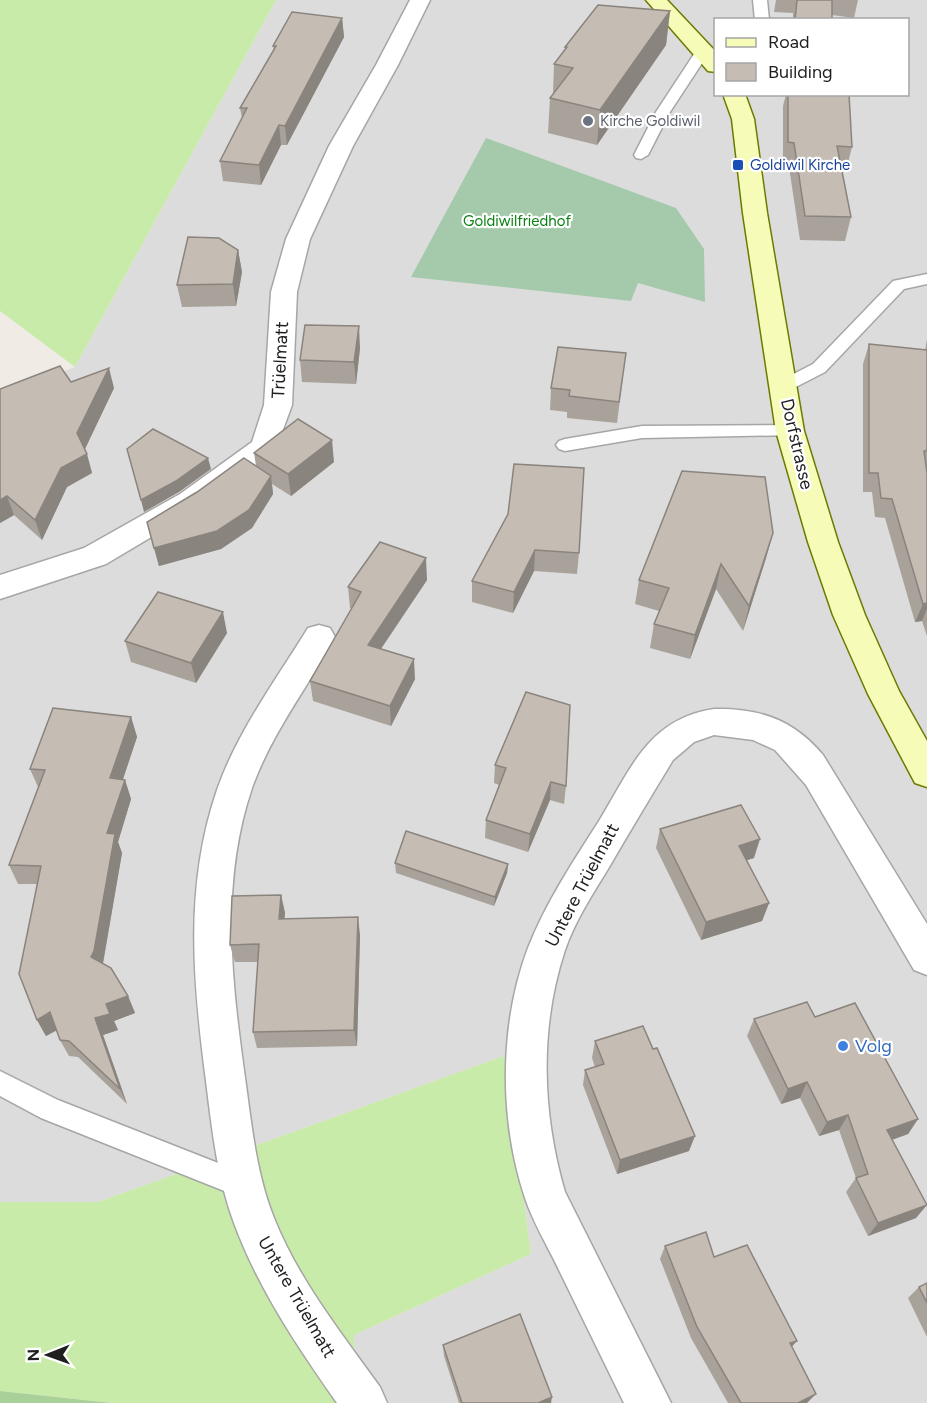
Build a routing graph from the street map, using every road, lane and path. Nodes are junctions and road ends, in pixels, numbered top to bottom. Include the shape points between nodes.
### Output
1 (420, 0) edge
2 (656, 0) edge
3 (760, 0) edge
4 (762, 18) edge
5 (709, 58) edge
6 (735, 96) edge
7 (641, 155) dead end
8 (927, 279) edge
9 (784, 386) junction
10 (790, 431) junction
11 (565, 445) dead end
12 (0, 587) edge
13 (319, 637) dead end
14 (927, 773) edge
15 (927, 958) edge
16 (0, 1083) edge
17 (242, 1185) junction
18 (364, 1403) edge
19 (648, 1403) edge

1 - 12 street, Trüelmatt via 341,146 298,239 284,292 278,405 264,447 190,501 95,556
2 - 5 street
3 - 4 lane
5 - 7 lane via 663,112
6 - 9 street, Dorfstrasse via 743,119
8 - 9 lane via 899,285 819,368
9 - 10 street, Dorfstrasse
10 - 11 lane via 642,432
10 - 14 street, Dorfstrasse via 849,615 884,694
13 - 17 street, Untere Trüelmatt via 240,778 219,840 213,879 211,927 217,1018
15 - 19 street, Untere Trüelmatt via 818,775 786,738 742,724 708,722 675,736 661,750 570,901 547,948 528,1032 526,1091 534,1155 546,1198
16 - 17 lane via 50,1109
17 - 18 street, Untere Trüelmatt via 262,1241 312,1330

